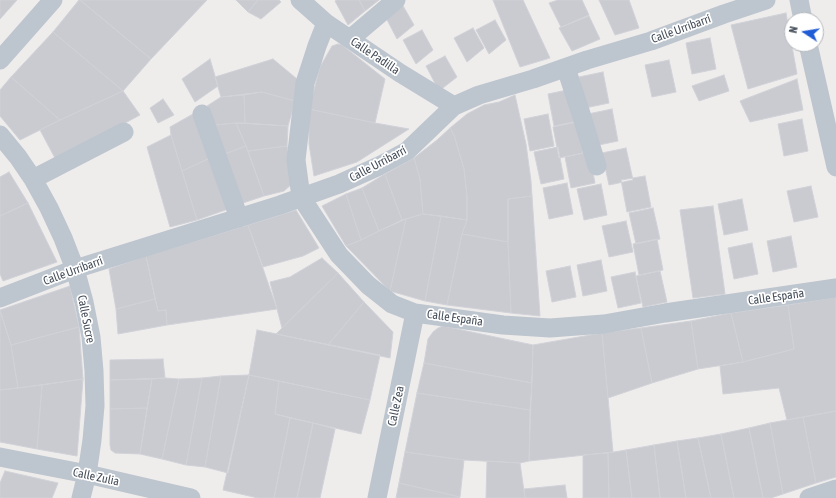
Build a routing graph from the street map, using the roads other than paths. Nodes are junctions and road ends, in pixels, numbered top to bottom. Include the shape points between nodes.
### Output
1 (53, 0) edge
2 (300, 0) edge
3 (396, 0) edge
4 (766, 0) edge
5 (799, 0) edge
6 (801, 12) edge
7 (326, 23) junction
8 (350, 39) junction
9 (810, 52) edge
10 (0, 60) edge
11 (566, 68) junction
12 (454, 106) junction
13 (202, 114) dead end
14 (124, 132) dead end
15 (0, 135) edge
16 (597, 166) dead end
17 (836, 167) edge
18 (33, 179) junction
19 (301, 197) junction
20 (239, 218) junction
21 (75, 269) junction
22 (836, 288) edge
23 (0, 298) edge
24 (415, 313) junction
25 (0, 457) edge
26 (87, 474) junction
27 (836, 490) edge
28 (81, 498) edge
29 (191, 498) edge
30 (377, 498) edge
31 (809, 498) edge

1 - 10 street
2 - 7 street, Calle Padilla
3 - 8 street
4 - 11 street, Calle Urribarrí
5 - 6 street
7 - 8 street, Calle Padilla
7 - 19 street, Calle España via 305,83 296,160
8 - 12 street, Calle Padilla
9 - 17 street
11 - 12 street, Calle Urribarrí via 479,95
11 - 16 street
12 - 19 street, Calle Urribarrí via 407,151 339,184
13 - 20 street
14 - 18 street
15 - 18 street, Calle Sucre
18 - 21 street, Calle Sucre via 63,238
19 - 20 street, Calle Urribarrí
19 - 24 street, Calle España via 339,255 392,304
20 - 21 street, Calle Urribarrí
21 - 23 street, Calle Urribarrí
21 - 26 street, Calle Sucre via 91,337 94,371 95,406
22 - 24 street, Calle España via 604,324 550,328 503,325
24 - 30 street, Calle Zea
25 - 26 street, Calle Zulia
26 - 28 street, Calle Sucre
26 - 29 street, Calle Zulia
27 - 31 street

